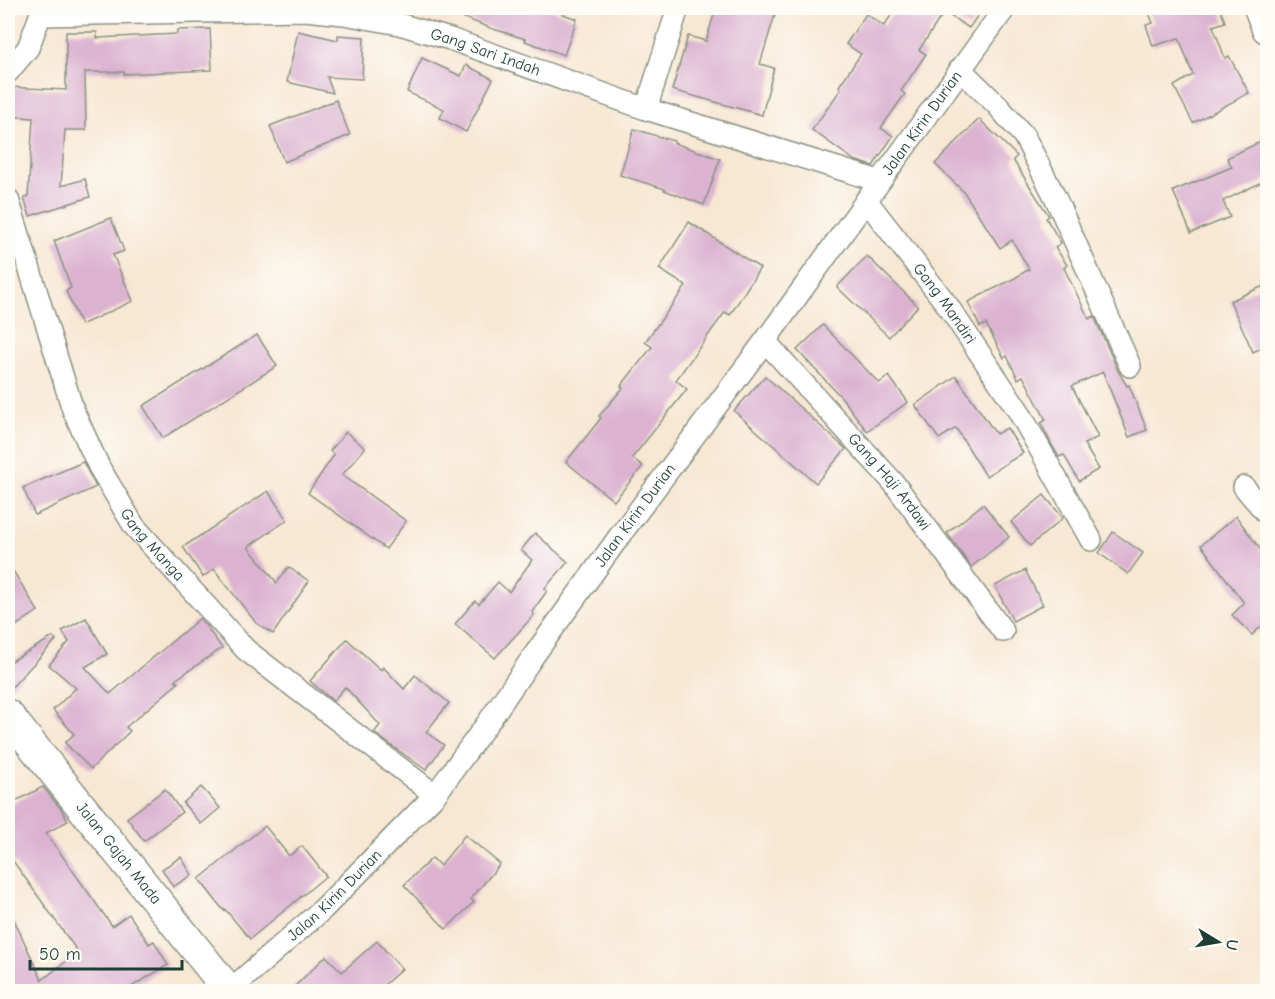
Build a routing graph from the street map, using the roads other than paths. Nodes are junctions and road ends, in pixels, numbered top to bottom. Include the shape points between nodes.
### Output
1 (678, 8) edge
2 (1005, 8) edge
3 (1261, 8) edge
4 (305, 9) edge
5 (42, 11) edge
6 (1268, 27) edge
7 (960, 69) junction
8 (8, 72) edge
9 (646, 109) junction
10 (879, 181) junction
11 (8, 199) edge
12 (866, 200) junction
13 (765, 341) junction
14 (1130, 366) dead end
15 (1244, 487) dead end
16 (1268, 515) edge
17 (1091, 540) dead end
18 (1003, 631) dead end
19 (8, 715) edge
20 (435, 795) junction
21 (229, 991) edge

1 - 9 street
2 - 7 street, Jalan Kirin Durian
3 - 6 highway
4 - 5 street, Gang Sari Indah
4 - 9 street, Gang Sari Indah via 399,24
5 - 8 street via 28,48
7 - 10 street, Jalan Kirin Durian
7 - 14 street via 1024,136
9 - 10 street, Gang Sari Indah
10 - 12 street, Jalan Kirin Durian
11 - 20 street, Gang Manga via 73,410 99,467 134,526 246,650
12 - 13 street, Jalan Kirin Durian
12 - 17 street, Gang Mandiri via 945,302 1018,410
13 - 18 street, Gang Haji Ardawi via 893,482
13 - 20 street, Jalan Kirin Durian via 621,534
15 - 16 street
19 - 21 main road, Jalan Gajah Mada
20 - 21 street, Jalan Kirin Durian via 323,909

